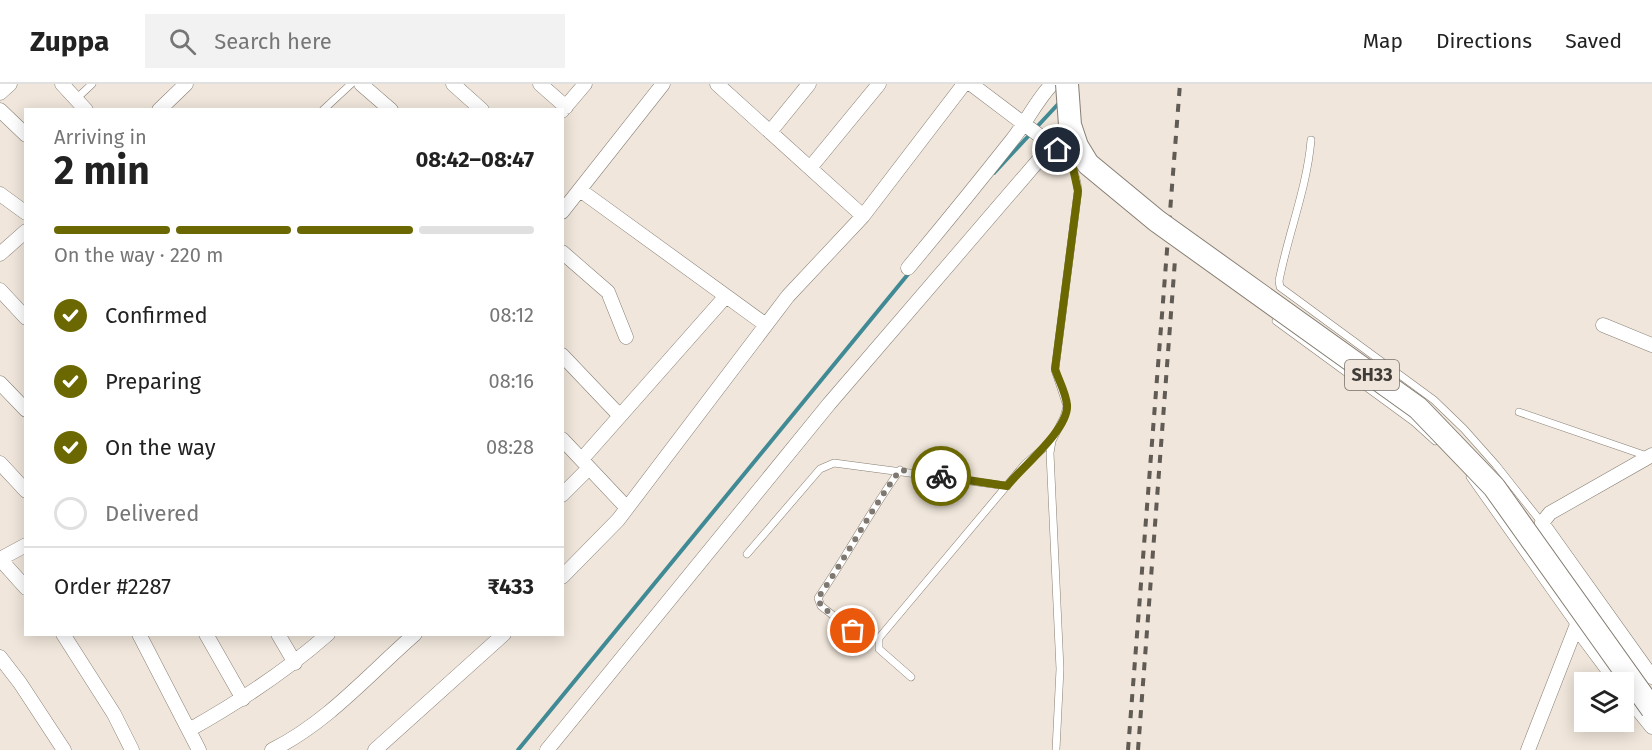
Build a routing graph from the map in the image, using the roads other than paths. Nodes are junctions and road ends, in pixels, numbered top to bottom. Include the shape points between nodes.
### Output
1 (10, 84) edge
2 (62, 84) edge
3 (92, 84) edge
4 (186, 84) edge
5 (351, 84) edge
6 (361, 84) edge
7 (453, 84) edge
8 (540, 84) edge
9 (585, 84) edge
10 (663, 84) edge
11 (809, 84) edge
12 (879, 84) edge
13 (964, 84) edge
14 (971, 84) edge
15 (1052, 84) edge
16 (1067, 84) edge
17 (726, 87) edge
18 (0, 93) edge
19 (76, 99) junction
20 (84, 108) edge
21 (161, 108) edge
22 (325, 108) edge
23 (389, 108) edge
24 (480, 108) edge
25 (565, 109) edge
26 (0, 110) edge
27 (770, 132) junction
28 (24, 133) edge
29 (1035, 134) junction
30 (1311, 140) dead end
31 (810, 168) junction
32 (580, 190) junction
33 (0, 194) edge
34 (564, 210) edge
35 (24, 212) edge
36 (863, 216) junction
37 (24, 233) edge
38 (0, 254) edge
39 (564, 254) edge
40 (908, 268) dead end
41 (0, 290) edge
42 (726, 296) junction
43 (24, 316) edge
44 (1276, 321) dead end
45 (766, 325) junction
46 (1603, 325) dead end
47 (626, 337) dead end
48 (1652, 345) edge
49 (564, 357) edge
50 (0, 383) edge
51 (24, 408) edge
52 (1519, 412) dead end
53 (620, 416) junction
54 (564, 441) edge
55 (1052, 441) junction
56 (1438, 444) dead end
57 (1651, 456) edge
58 (0, 463) edge
59 (586, 464) junction
60 (900, 470) junction
61 (1465, 471) dead end
62 (1007, 486) junction
63 (24, 489) edge
64 (564, 492) edge
65 (627, 508) junction
66 (1542, 523) junction
67 (24, 546) edge
68 (747, 554) dead end
69 (0, 559) edge
70 (564, 575) edge
71 (24, 586) edge
72 (1576, 627) junction
73 (853, 631) dead end
74 (64, 636) edge
75 (140, 636) edge
76 (207, 636) edge
77 (279, 636) edge
78 (326, 636) edge
79 (413, 636) edge
80 (502, 636) edge
81 (0, 657) edge
82 (295, 663) junction
83 (1610, 672) edge
84 (911, 677) dead end
85 (1652, 677) edge
86 (243, 699) junction
87 (1634, 705) edge
88 (1652, 710) edge
89 (1652, 727) edge
90 (189, 730) junction
91 (380, 748) edge
92 (64, 750) edge
93 (132, 750) edge
94 (199, 750) edge
95 (272, 750) edge
96 (547, 750) edge
97 (1056, 750) edge
98 (1528, 750) edge

1 - 18 street
2 - 19 street
3 - 19 lane
4 - 21 street
5 - 22 lane
6 - 23 street
7 - 24 street
8 - 25 street
9 - 25 street
10 - 32 street
11 - 27 street
12 - 31 street
13 - 36 street
14 - 29 street
15 - 29 street via 1033,106
16 - 88 main road, SH33, bridge via 1070,125 1088,164 1157,221 1418,408 1494,487
17 - 27 street
19 - 20 street
26 - 28 street
27 - 31 street
29 - 40 street
29 - 55 lane via 1062,154 1073,168 1078,191 1055,369 1067,406
29 - 96 street via 829,404
30 - 66 lane via 1309,166 1287,241 1280,287 1434,400 1490,457
31 - 36 street
32 - 34 street
32 - 42 street
33 - 35 street
36 - 45 street
37 - 38 street
39 - 47 street via 608,292
41 - 43 street
42 - 45 street
42 - 53 street
44 - 56 lane via 1414,422
45 - 65 street
46 - 48 street
49 - 53 street
50 - 51 street
52 - 57 lane
53 - 59 street
54 - 59 street
55 - 62 lane
55 - 97 lane via 1060,669
57 - 66 street via 1550,513
58 - 63 street
59 - 64 street
59 - 65 street
60 - 62 lane
60 - 68 lane via 826,465
60 - 73 lane via 818,598 821,606
61 - 72 lane
62 - 84 lane via 879,638 879,649
65 - 70 street
66 - 85 street
67 - 69 street
69 - 71 street
72 - 83 street
72 - 98 street
74 - 93 street
75 - 90 street
76 - 86 street
77 - 82 street
78 - 82 street
79 - 95 street via 325,717
80 - 91 street
81 - 92 street
82 - 86 street
86 - 90 street
87 - 89 street
90 - 94 street

